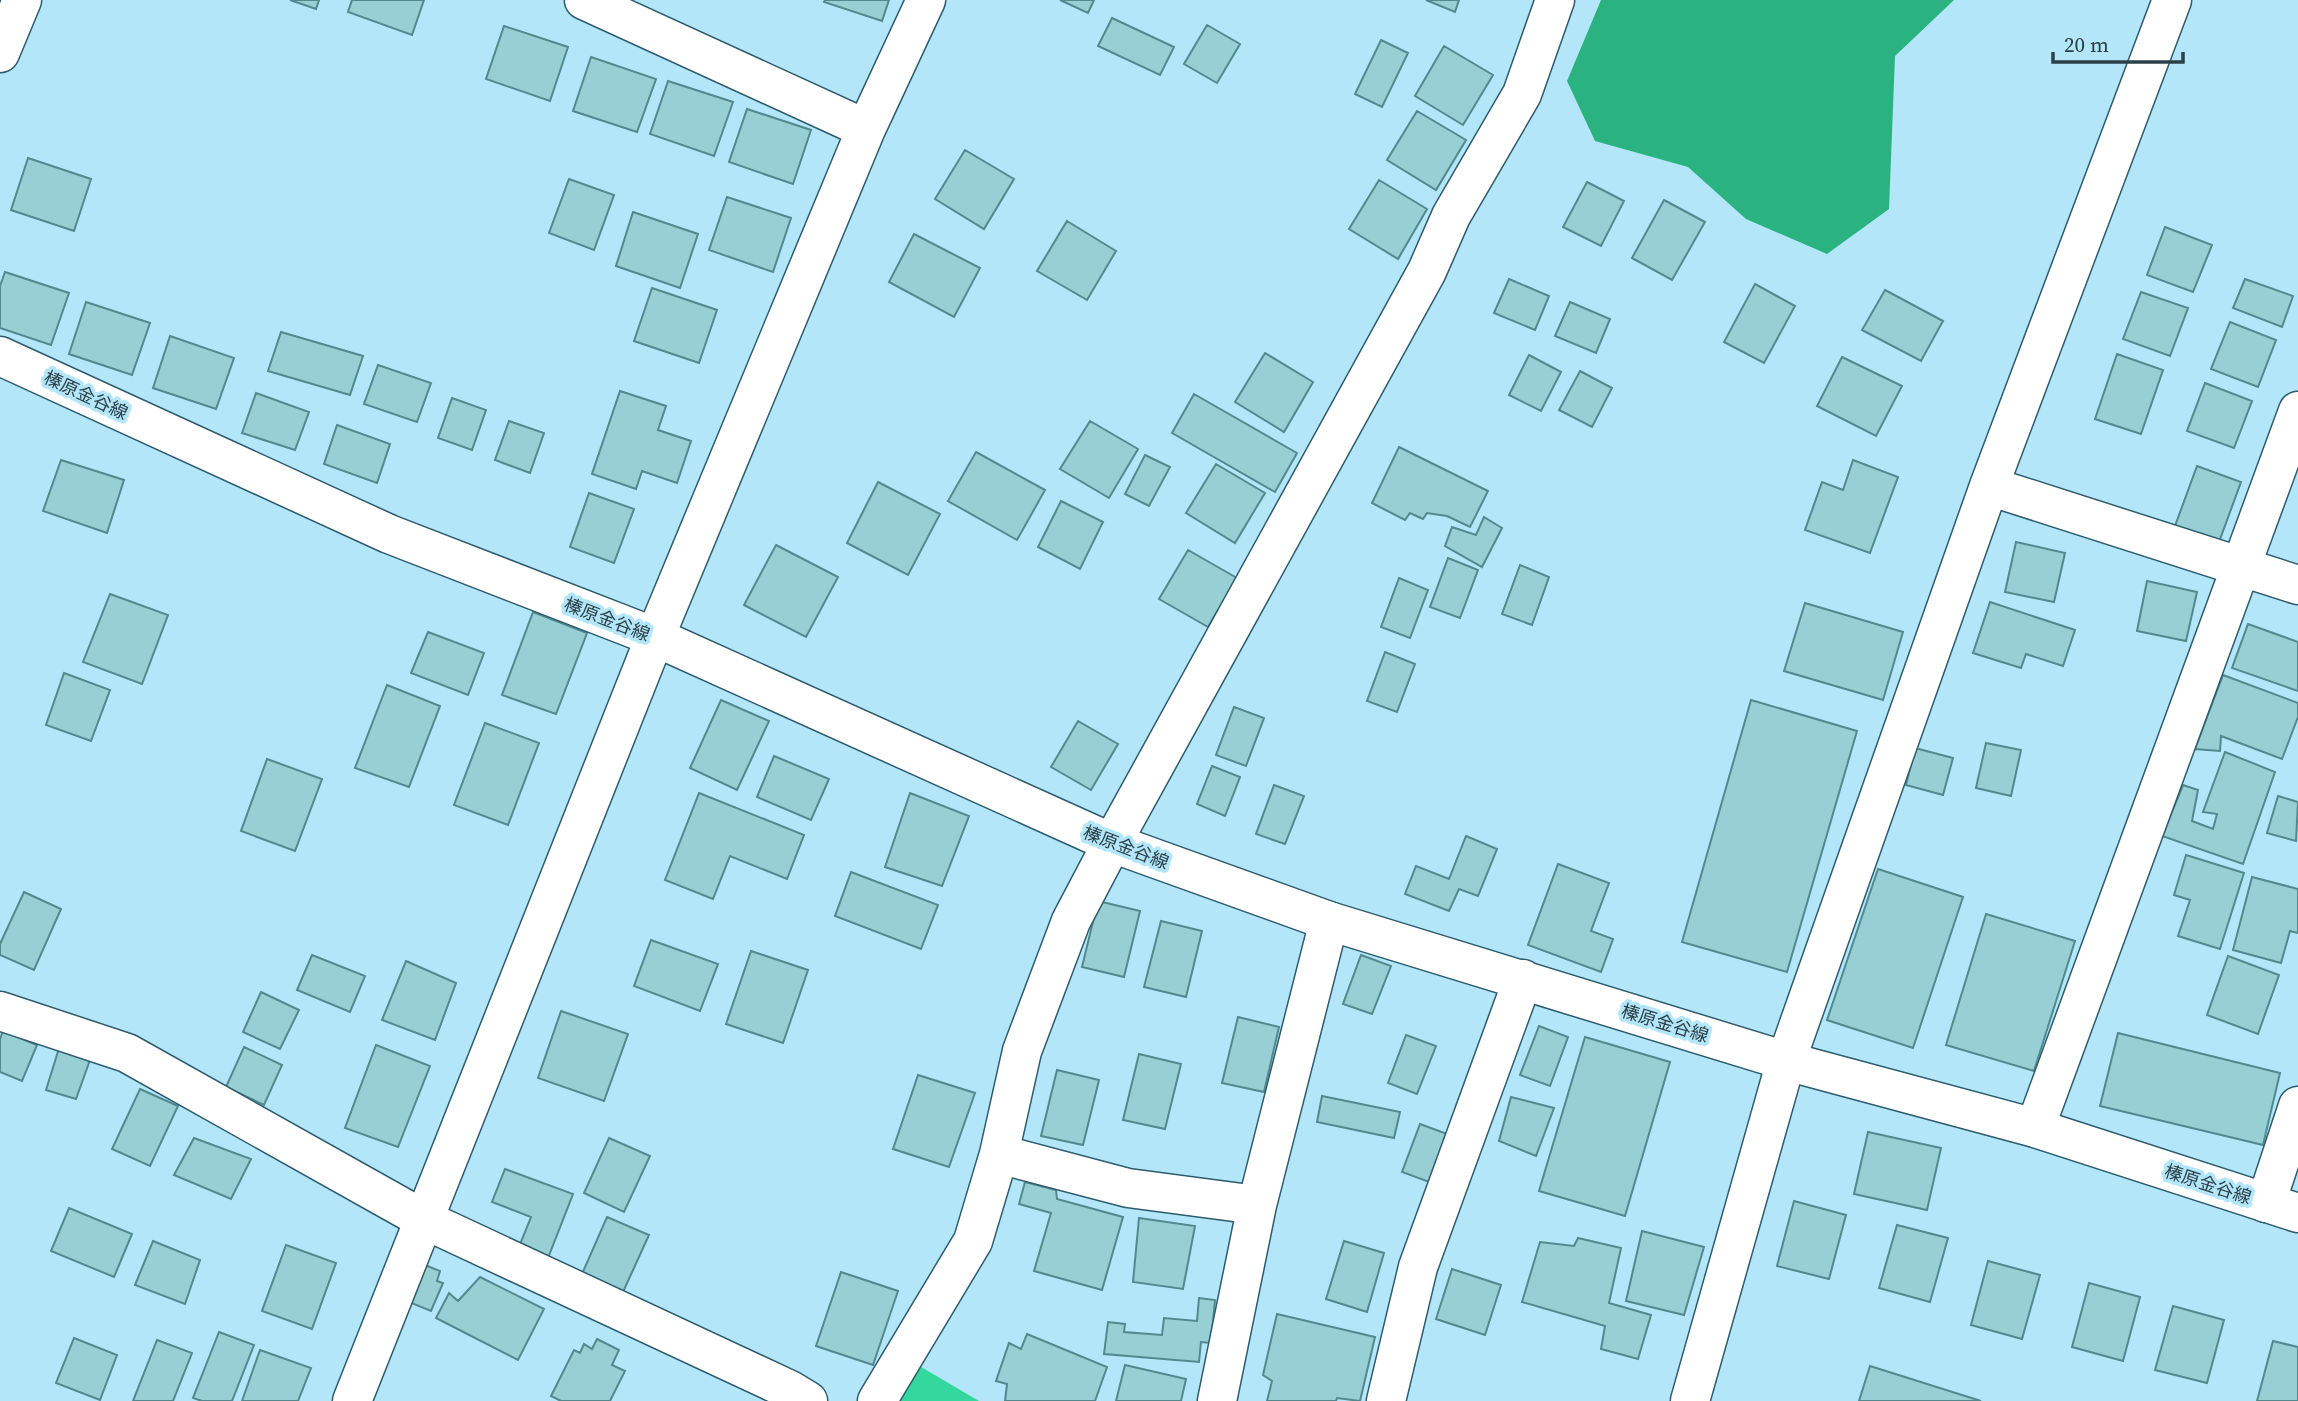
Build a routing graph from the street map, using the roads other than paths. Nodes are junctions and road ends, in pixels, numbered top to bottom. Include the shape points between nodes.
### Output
1 (22, 0) edge
2 (584, 0) edge
3 (926, 0) edge
4 (1555, 0) edge
5 (2172, 0) edge
6 (0, 53) edge
7 (866, 129) junction
8 (0, 356) edge
9 (2298, 411) edge
10 (1989, 486) junction
11 (2242, 567) junction
12 (2298, 585) edge
13 (655, 637) junction
14 (1112, 843) junction
15 (1329, 921) junction
16 (1523, 979) junction
17 (0, 1011) edge
18 (1786, 1061) junction
19 (2298, 1106) edge
20 (2035, 1128) junction
21 (999, 1154) junction
22 (1256, 1205) junction
23 (2282, 1208) edge
24 (423, 1219) junction
25 (352, 1401) edge
26 (808, 1401) edge
27 (877, 1401) edge
28 (1217, 1401) edge
29 (1386, 1401) edge
30 (1690, 1401) edge

1 - 6 street
2 - 7 street
3 - 7 street
4 - 14 street via 1522,94 1451,216 1427,271
5 - 10 street
7 - 13 street
8 - 13 street, 榛原金谷線 via 389,534
9 - 11 street
10 - 11 street
10 - 18 street
11 - 12 street
11 - 20 street
13 - 14 street, 榛原金谷線
13 - 24 street
14 - 15 street, 榛原金谷線
14 - 21 street via 1071,921 1022,1051
15 - 16 street, 榛原金谷線
15 - 22 street
16 - 18 street, 榛原金谷線
16 - 29 street via 1418,1267
17 - 24 street via 127,1053
18 - 20 street, 榛原金谷線
18 - 30 street
19 - 23 street
20 - 23 street, 榛原金谷線
21 - 22 street via 1128,1188
21 - 27 street via 973,1241
22 - 28 street
24 - 25 street
24 - 26 street

